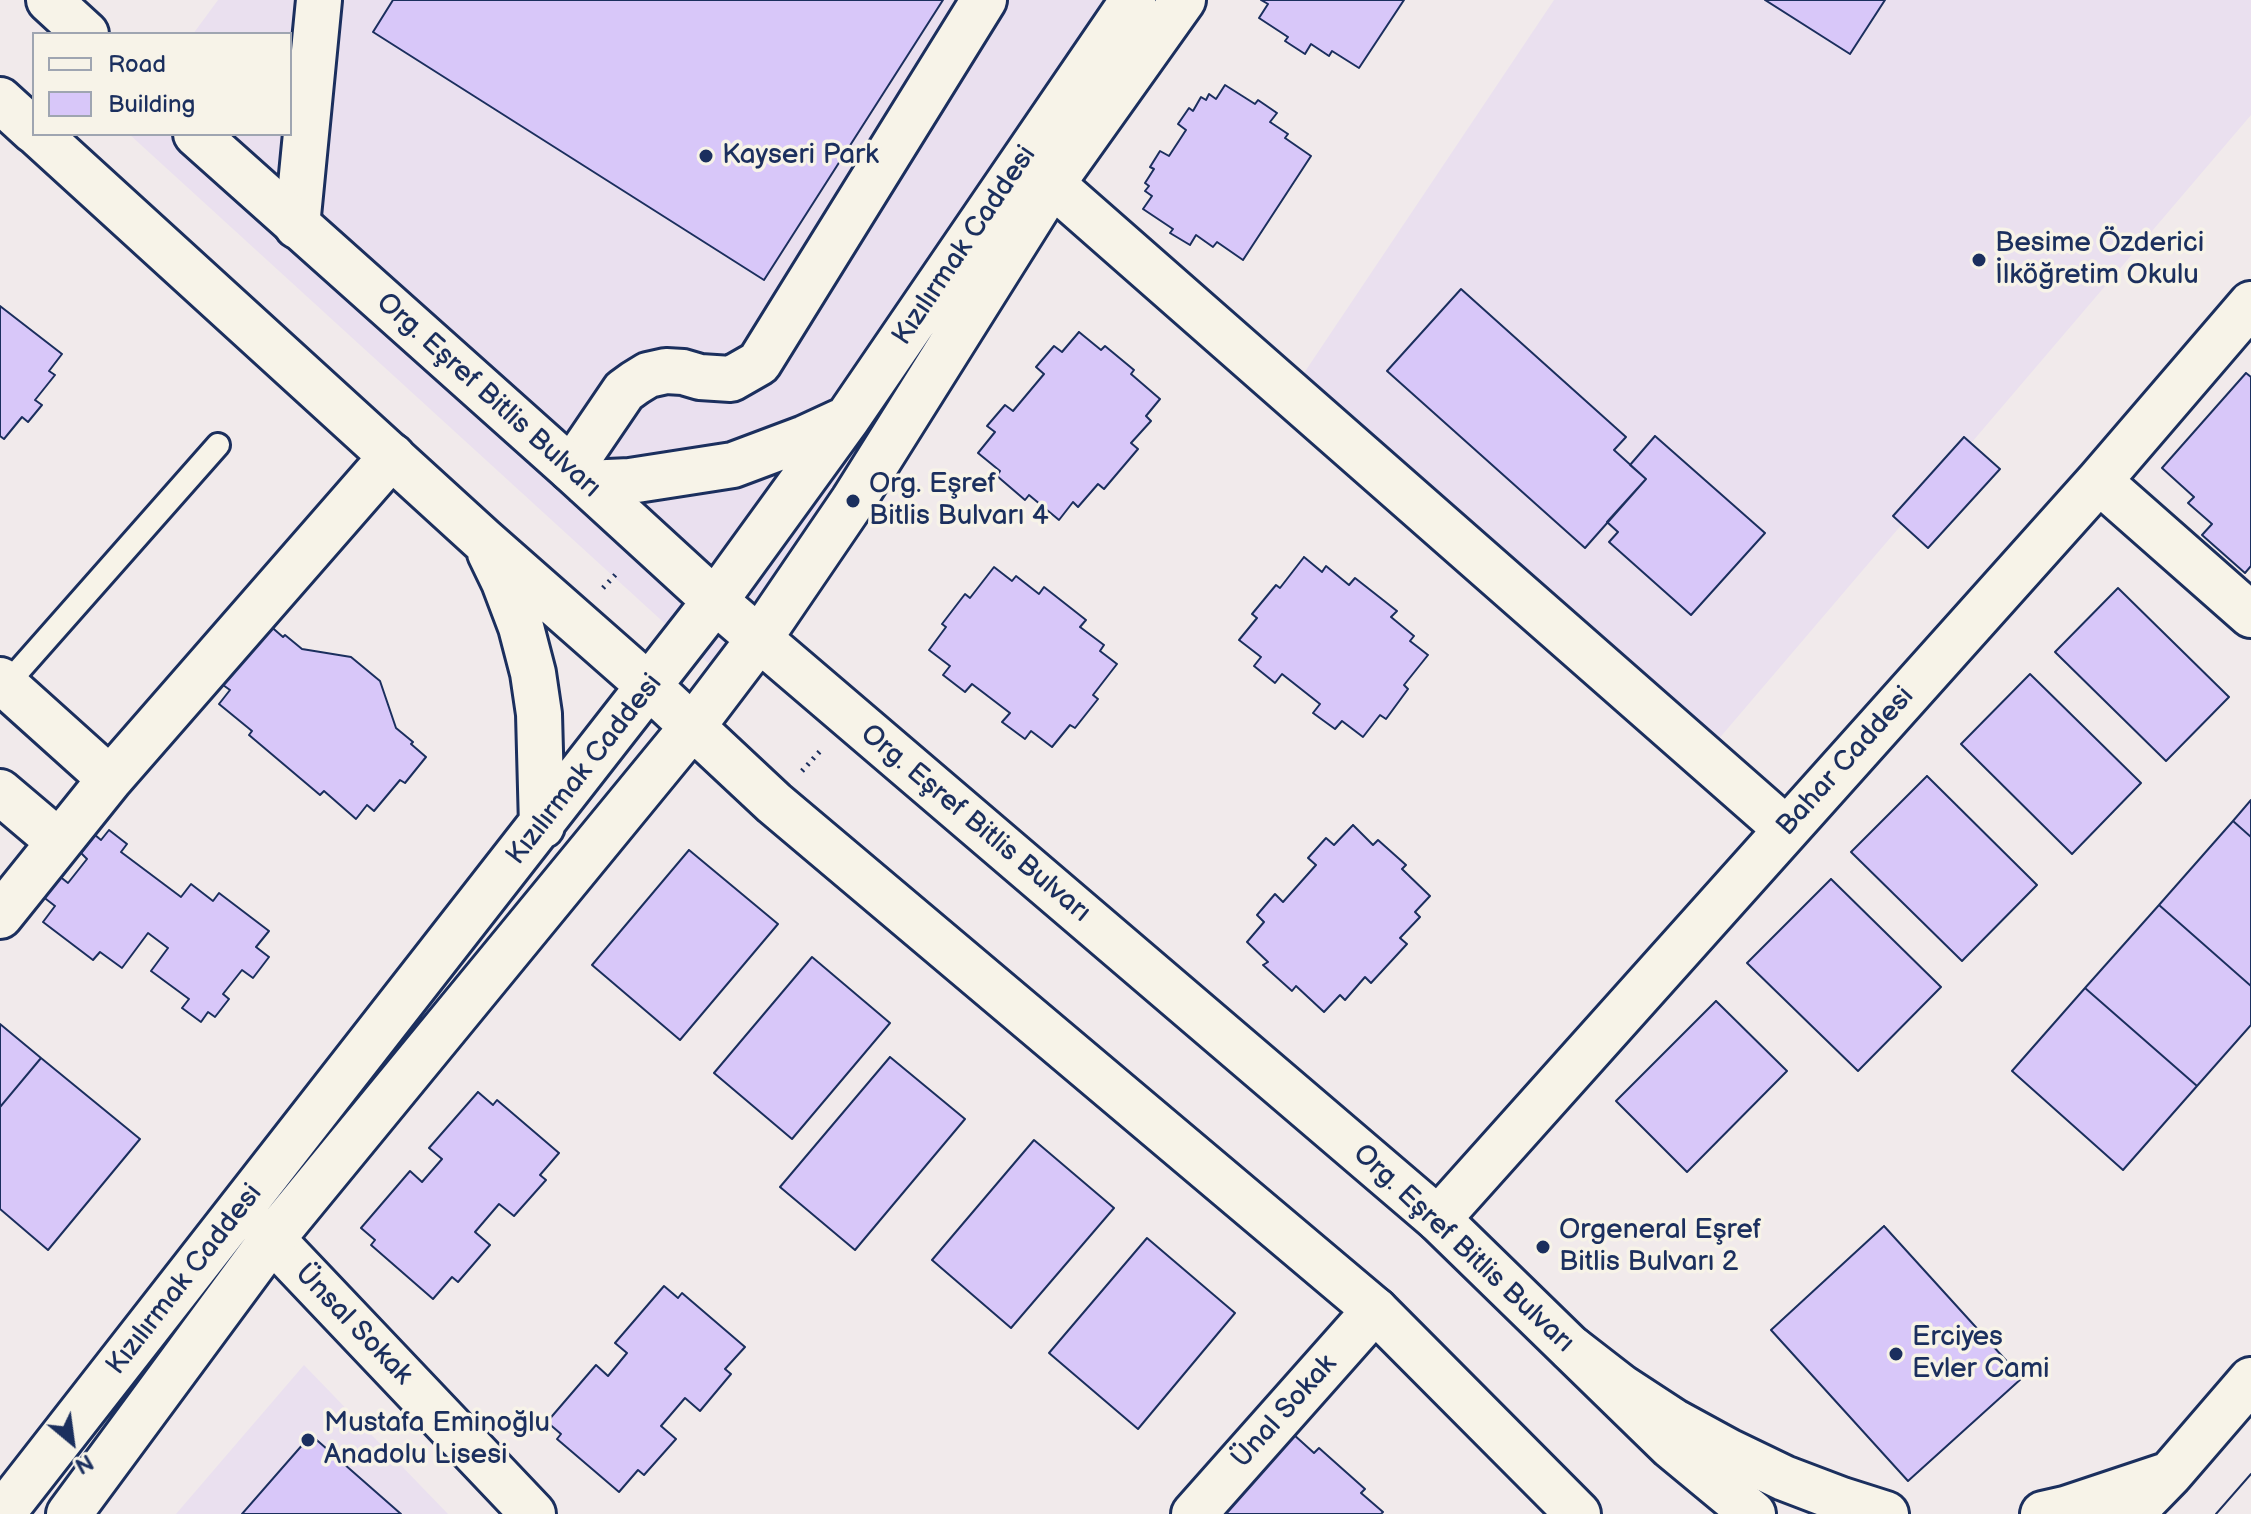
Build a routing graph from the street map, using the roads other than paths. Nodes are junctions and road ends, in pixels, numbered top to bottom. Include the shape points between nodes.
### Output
1 (49, 0) edge
2 (319, 0) edge
3 (984, 0) edge
4 (1133, 0) edge
5 (1183, 0) edge
6 (84, 32) edge
7 (0, 100) edge
8 (32, 128) edge
9 (40, 136) edge
10 (198, 136) edge
11 (1052, 184) junction
12 (297, 226) junction
13 (2251, 304) edge
14 (847, 419) junction
15 (218, 445) dead end
16 (392, 456) junction
17 (579, 476) junction
18 (2099, 481) junction
19 (483, 540) junction
20 (715, 601) junction
21 (2251, 615) edge
22 (759, 639) junction
23 (3, 682) edge
24 (650, 687) junction
25 (693, 726) junction
26 (110, 779) junction
27 (0, 792) edge
28 (542, 826) junction
29 (1786, 829) junction
30 (59, 842) junction
31 (0, 916) edge
32 (1438, 1219) junction
33 (272, 1239) junction
34 (1375, 1310) junction
35 (1572, 1349) junction
36 (2251, 1380) edge
37 (2170, 1474) junction
38 (2, 1514) edge
39 (69, 1514) edge
40 (533, 1514) edge
41 (1194, 1514) edge
42 (1578, 1514) edge
43 (1753, 1514) edge
44 (1886, 1514) edge
45 (2043, 1514) edge
46 (2131, 1514) edge

1 - 6 main road
2 - 12 main road
3 - 17 main road via 759,363 731,379 666,371 635,383 615,404
4 - 14 main road, Kızılırmak Caddesi
5 - 11 main road, Kızılırmak Caddesi
7 - 8 main road
9 - 16 main road
10 - 12 main road, Org. Eşref Bitlis Bulvarı
11 - 22 main road, Kızılırmak Caddesi via 853,501
11 - 29 main road
12 - 17 main road, Org. Eşref Bitlis Bulvarı
13 - 18 main road, Bahar Caddesi
14 - 17 main road via 733,465 630,481
14 - 20 main road, Kızılırmak Caddesi
15 - 23 lane
16 - 19 main road
16 - 26 main road
17 - 20 main road, Org. Eşref Bitlis Bulvarı
18 - 21 main road
18 - 29 main road, Bahar Caddesi
19 - 24 main road
19 - 28 main road via 510,597 533,673
20 - 22 main road, Org. Eşref Bitlis Bulvarı
20 - 24 main road, Kızılırmak Caddesi
22 - 25 main road, Kızılırmak Caddesi
22 - 32 main road, Org. Eşref Bitlis Bulvarı
23 - 26 main road
24 - 25 main road
24 - 28 main road, Kızılırmak Caddesi
25 - 33 main road, Kızılırmak Caddesi
25 - 34 main road via 774,803
26 - 30 main road
27 - 30 main road
28 - 38 main road, Kızılırmak Caddesi
29 - 32 main road, Bahar Caddesi
30 - 31 main road
32 - 35 main road, Org. Eşref Bitlis Bulvarı
33 - 39 main road, Kızılırmak Caddesi
33 - 40 main road, Ünsal Sokak
34 - 41 main road, Ünal Sokak
34 - 42 main road
35 - 43 main road, Org. Eşref Bitlis Bulvarı via 1671,1446
35 - 44 main road via 1621,1387 1728,1451 1784,1478
36 - 37 main road
37 - 45 main road
37 - 46 main road

